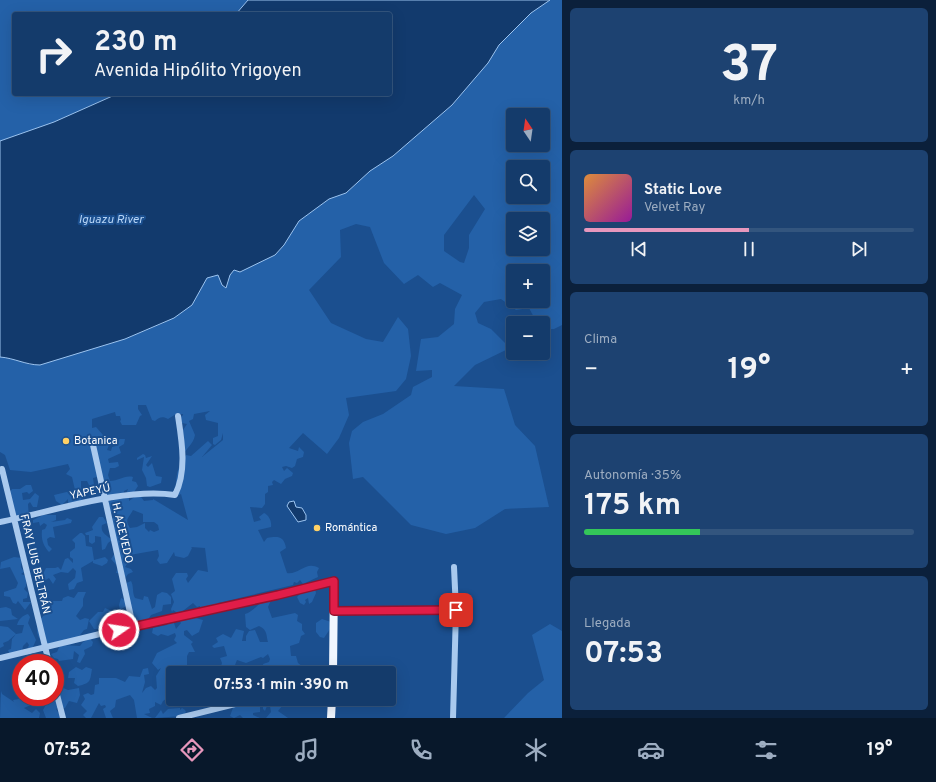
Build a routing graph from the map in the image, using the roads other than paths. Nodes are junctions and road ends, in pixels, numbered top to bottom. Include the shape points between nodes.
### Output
1 (178, 416) dead end
2 (93, 445) dead end
3 (2, 469) dead end
4 (104, 499) junction
5 (14, 519) junction
6 (0, 522) edge
7 (454, 567) dead end
8 (334, 581) joint
9 (456, 610) junction
10 (334, 611) junction
11 (133, 626) junction
12 (45, 647) junction
13 (47, 654) edge
14 (0, 658) edge
15 (333, 666) edge
16 (60, 706) edge
17 (228, 706) edge
18 (332, 706) edge
19 (63, 718) edge
20 (179, 718) edge
21 (331, 718) edge
22 (453, 718) edge

1 - 4 street, YAPEYÚ via 183,450 180,485 175,495 159,493
2 - 4 street, H. ACEVEDO
3 - 5 street, FRAY LUIS BELTRÁN
4 - 5 street, YAPEYÚ
4 - 11 street, H. ACEVEDO
5 - 6 street, YAPEYÚ
5 - 12 street, FRAY LUIS BELTRÁN
7 - 9 street
8 - 10 main road
8 - 11 street
9 - 10 street
9 - 22 street
10 - 15 main road
11 - 12 street
12 - 13 street, FRAY LUIS BELTRÁN
12 - 14 street
16 - 19 street
17 - 20 street
18 - 21 main road

